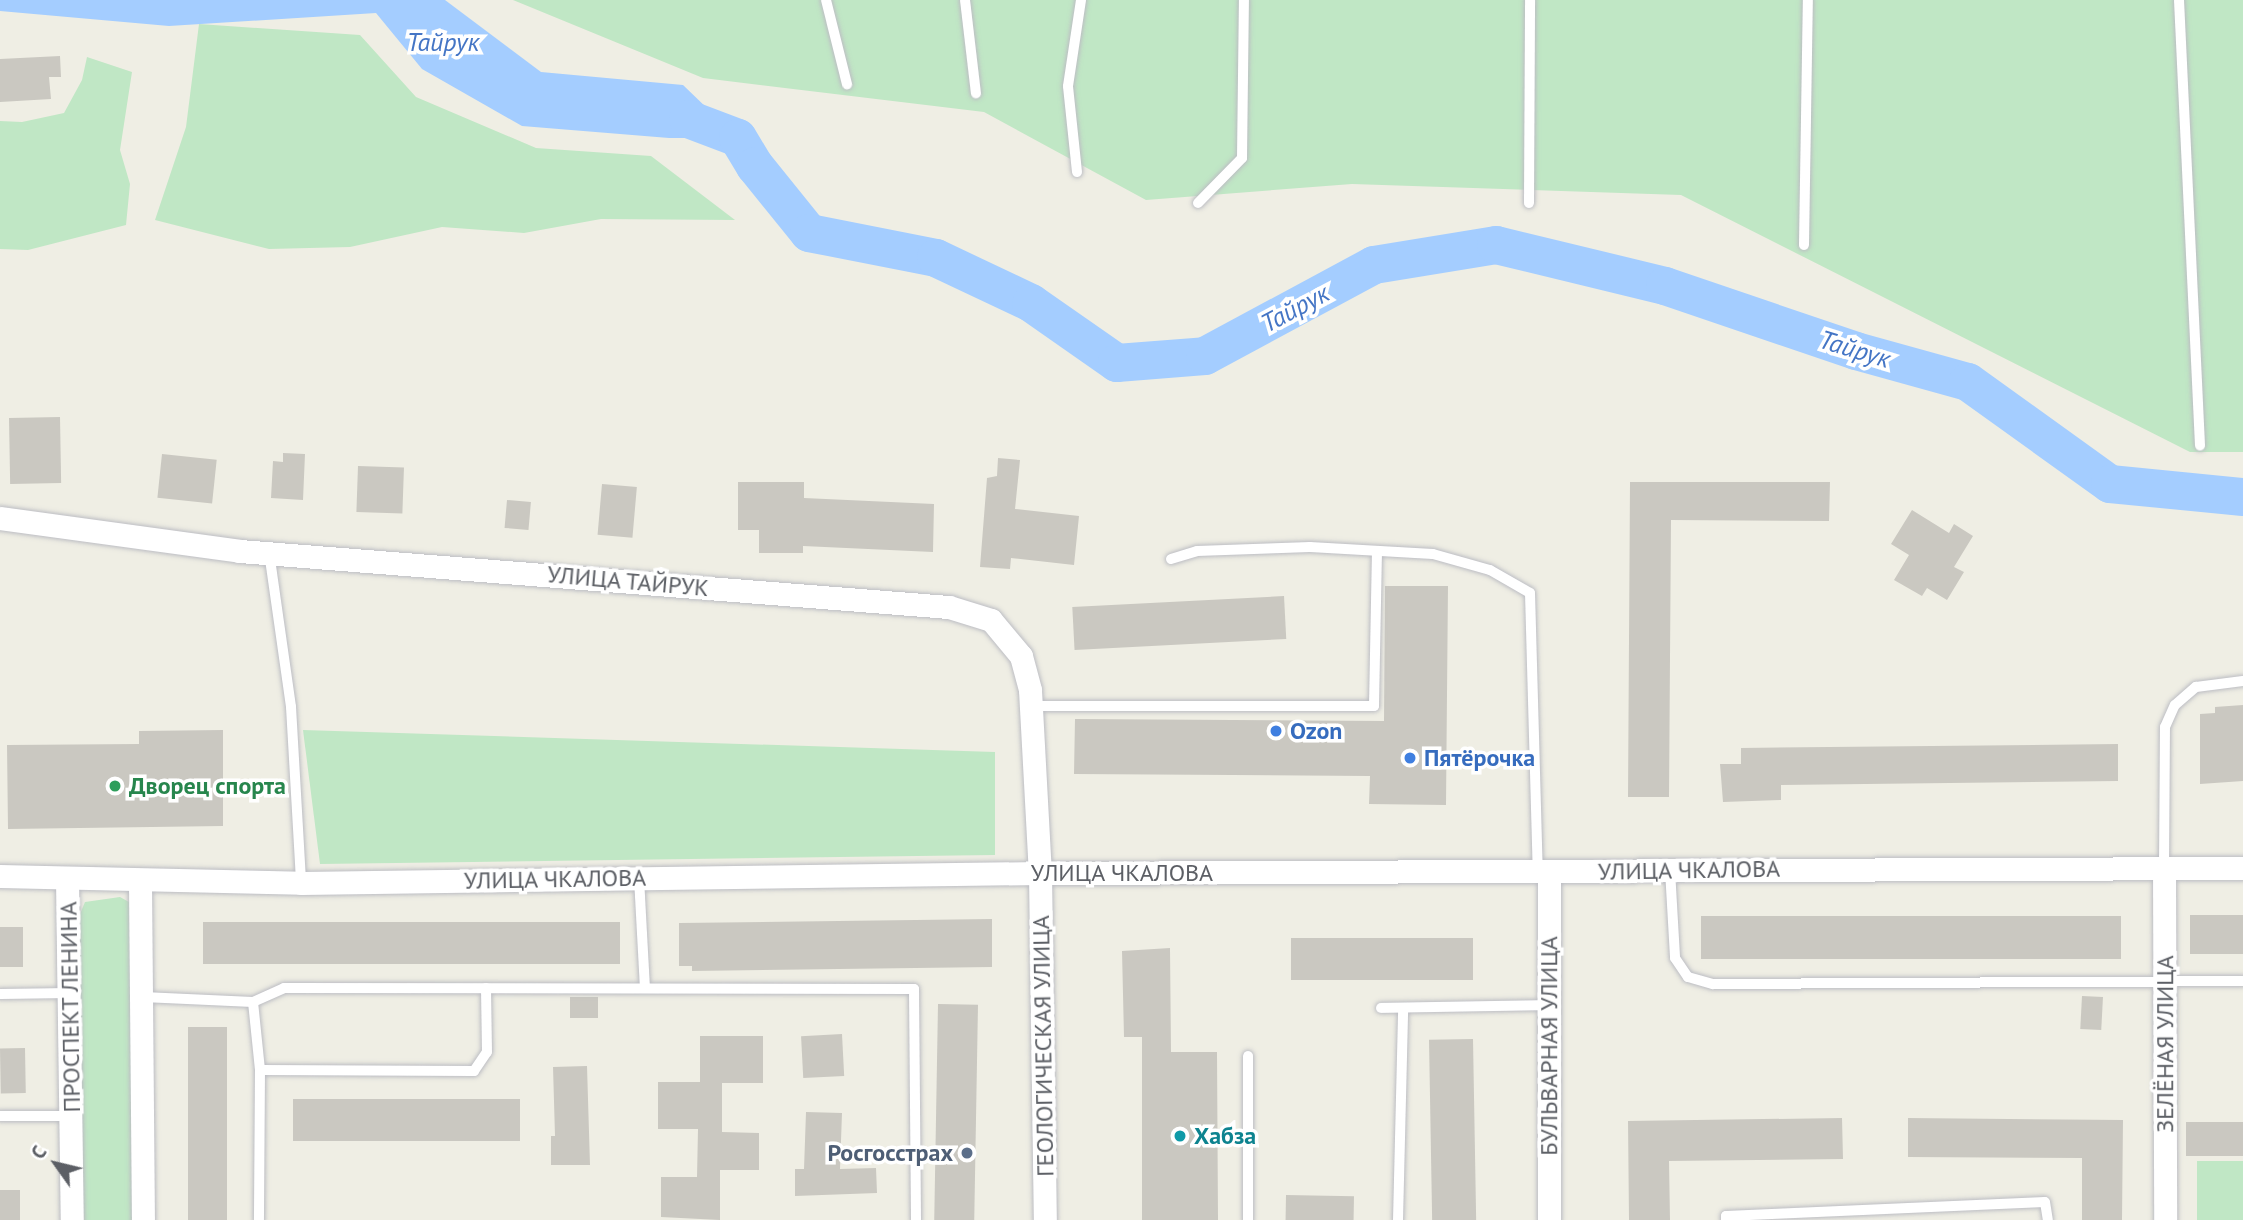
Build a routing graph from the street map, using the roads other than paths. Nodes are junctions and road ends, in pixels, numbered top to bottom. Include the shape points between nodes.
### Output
1 (826, 0) edge
2 (965, 0) edge
3 (1081, 0) edge
4 (1244, 0) edge
5 (1530, 0) edge
6 (1808, 0) edge
7 (2179, 0) edge
8 (847, 84) dead end
9 (976, 93) dead end
10 (1077, 172) dead end
11 (1198, 203) dead end
12 (1529, 203) dead end
13 (1804, 245) dead end
14 (2200, 446) dead end
15 (0, 518) edge
16 (1377, 551) junction
17 (269, 552) junction
18 (1171, 559) dead end
19 (2243, 681) edge
20 (1031, 706) junction
21 (2164, 868) junction
22 (2243, 868) edge
23 (1670, 870) junction
24 (1543, 872) junction
25 (1040, 873) junction
26 (0, 876) edge
27 (639, 878) junction
28 (68, 879) junction
29 (140, 882) junction
30 (301, 883) junction
31 (2243, 981) edge
32 (2166, 982) junction
33 (486, 988) junction
34 (645, 988) junction
35 (70, 993) junction
36 (0, 994) edge
37 (143, 997) junction
38 (253, 1002) junction
39 (1548, 1005) junction
40 (1381, 1008) dead end
41 (1403, 1008) junction
42 (1248, 1056) dead end
43 (260, 1070) junction
44 (0, 1116) edge
45 (71, 1116) junction
46 (72, 1220) edge
47 (143, 1220) edge
48 (259, 1220) edge
49 (916, 1220) edge
50 (1045, 1220) edge
51 (1248, 1220) edge
52 (1398, 1220) edge
53 (1549, 1220) edge
54 (1726, 1220) edge
55 (2048, 1220) edge
56 (2165, 1220) edge

1 - 8 lane
2 - 9 lane
3 - 10 lane via 1068,86
4 - 11 lane via 1242,158
5 - 12 lane
6 - 13 lane
7 - 14 lane
15 - 17 street, УЛИЦА ТАЙРУК
16 - 18 lane via 1310,547 1209,551
16 - 20 lane via 1374,706
16 - 24 lane via 1433,554 1508,578 1530,593
17 - 20 street, УЛИЦА ТАЙРУК via 949,607 991,620 1021,656
17 - 30 lane via 290,707
19 - 21 lane via 2196,687 2175,705 2165,727
20 - 25 street, УЛИЦА ТАЙРУК
21 - 22 street, УЛИЦА ЧКАЛОВА
21 - 23 street, УЛИЦА ЧКАЛОВА
21 - 32 street, ЗЕЛЁНАЯ УЛИЦА
23 - 24 street, УЛИЦА ЧКАЛОВА
23 - 32 lane via 1675,958 1688,977 1713,985
24 - 25 street, УЛИЦА ЧКАЛОВА
24 - 39 street, БУЛЬВАРНАЯ УЛИЦА
25 - 27 street, УЛИЦА ЧКАЛОВА
25 - 50 street, ГЕОЛОГИЧЕСКАЯ УЛИЦА
26 - 28 street, УЛИЦА ЧКАЛОВА
27 - 30 street, УЛИЦА ЧКАЛОВА
27 - 34 lane
28 - 29 street, УЛИЦА ЧКАЛОВА
28 - 35 street, ПРОСПЕКТ ЛЕНИНА
29 - 30 street, УЛИЦА ЧКАЛОВА
29 - 37 street
31 - 32 lane
32 - 56 street, ЗЕЛЁНАЯ УЛИЦА
33 - 34 lane
33 - 38 lane via 284,988
33 - 43 lane via 487,1052 474,1071
34 - 49 lane via 914,989
35 - 36 lane
35 - 45 street, ПРОСПЕКТ ЛЕНИНА
37 - 38 lane
37 - 47 street
38 - 43 lane
39 - 41 lane
39 - 53 street, БУЛЬВАРНАЯ УЛИЦА
40 - 41 lane
41 - 52 lane
42 - 51 lane
43 - 48 lane
44 - 45 lane
45 - 46 street, ПРОСПЕКТ ЛЕНИНА
54 - 55 lane via 1726,1216 2045,1202

